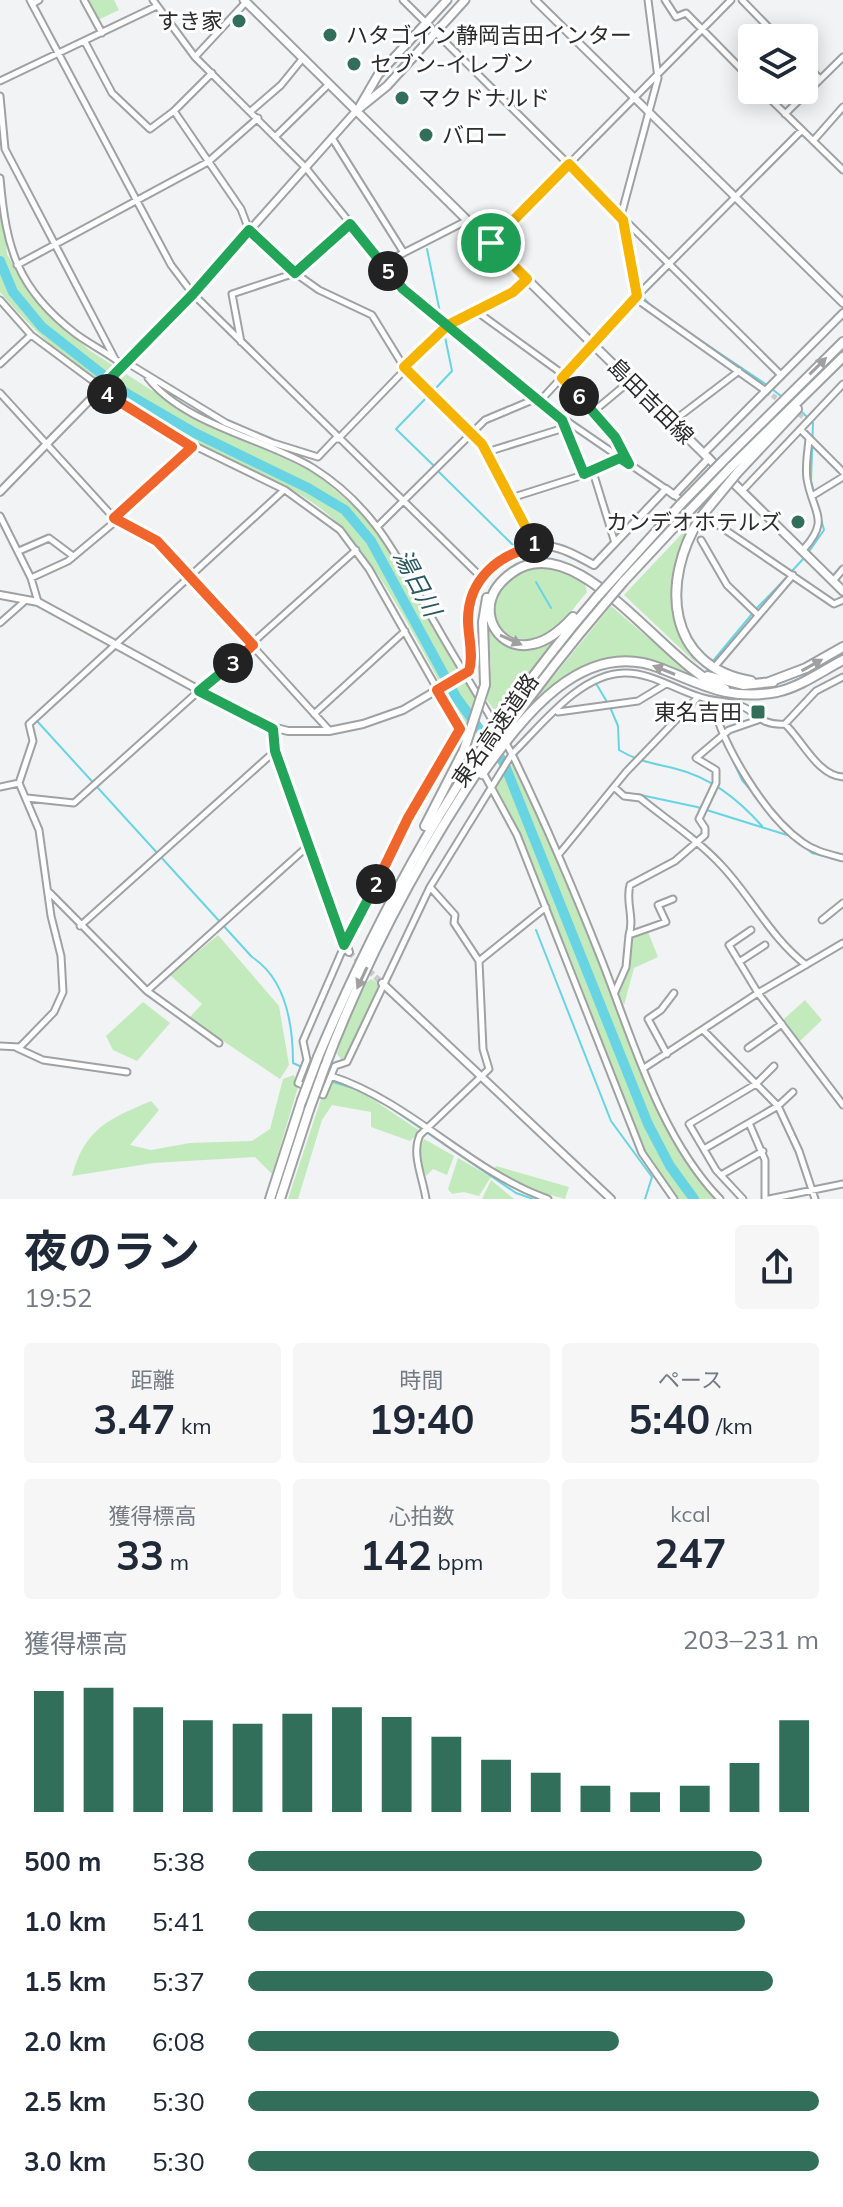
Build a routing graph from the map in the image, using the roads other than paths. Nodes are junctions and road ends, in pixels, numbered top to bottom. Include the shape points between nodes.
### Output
1 (39, 0) edge
2 (84, 0) edge
3 (403, 0) edge
4 (447, 0) edge
5 (465, 0) edge
6 (535, 0) edge
7 (648, 0) edge
8 (665, 0) edge
9 (731, 0) edge
10 (742, 0) edge
11 (245, 1) edge
12 (31, 2) edge
13 (155, 3) edge
14 (426, 23) junction
15 (765, 24) edge
16 (702, 30) junction
17 (102, 33) junction
18 (435, 33) junction
19 (85, 42) junction
20 (59, 54) junction
21 (195, 57) junction
22 (843, 57) edge
23 (303, 58) junction
24 (738, 66) edge
25 (658, 72) junction
26 (212, 73) junction
27 (820, 79) joint
28 (0, 81) edge
29 (329, 84) junction
30 (0, 96) edge
31 (633, 97) junction
32 (775, 104) edge
33 (843, 107) edge
34 (174, 111) junction
35 (251, 111) junction
36 (356, 111) junction
37 (651, 114) junction
38 (785, 114) junction
39 (258, 118) junction
40 (802, 130) junction
41 (276, 136) junction
42 (332, 138) junction
43 (813, 141) junction
44 (208, 162) junction
45 (569, 164) junction
46 (306, 168) junction
47 (843, 170) edge
48 (0, 178) edge
49 (735, 196) junction
50 (138, 201) junction
51 (468, 220) junction
52 (624, 220) junction
53 (350, 224) junction
54 (249, 230) junction
55 (491, 243) junction
56 (55, 245) junction
57 (404, 253) junction
58 (382, 264) junction
59 (668, 264) junction
60 (17, 265) junction
61 (295, 273) junction
62 (527, 279) junction
63 (193, 294) junction
64 (638, 295) junction
65 (0, 300) edge
66 (843, 303) edge
67 (476, 311) junction
68 (843, 313) edge
69 (445, 325) junction
70 (31, 335) junction
71 (241, 342) junction
72 (843, 342) edge
73 (594, 345) junction
74 (843, 357) edge
75 (115, 359) junction
76 (0, 364) edge
77 (124, 364) junction
78 (404, 367) junction
79 (739, 371) junction
80 (781, 375) junction
81 (563, 376) junction
82 (148, 378) junction
83 (631, 381) junction
84 (843, 384) edge
85 (768, 388) junction
86 (100, 389) junction
87 (0, 393) edge
88 (537, 400) junction
89 (594, 411) junction
90 (562, 420) junction
91 (672, 422) junction
92 (564, 428) junction
93 (801, 430) junction
94 (473, 432) junction
95 (337, 438) junction
96 (809, 439) junction
97 (47, 444) junction
98 (192, 447) junction
99 (487, 452) junction
100 (707, 455) junction
101 (314, 457) junction
102 (620, 458) junction
103 (629, 464) junction
104 (312, 467) junction
105 (734, 470) junction
106 (593, 472) junction
107 (584, 474) junction
108 (843, 475) edge
109 (666, 489) junction
110 (285, 490) junction
111 (742, 491) junction
112 (0, 492) edge
113 (674, 495) junction
114 (814, 495) junction
115 (511, 498) junction
116 (403, 501) junction
117 (0, 516) edge
118 (115, 519) junction
119 (379, 525) junction
120 (701, 540) dead end
121 (615, 543) junction
122 (535, 547) junction
123 (356, 550) junction
124 (19, 551) junction
125 (804, 551) junction
126 (73, 556) junction
127 (843, 569) edge
128 (791, 574) junction
129 (190, 575) junction
130 (481, 577) junction
131 (617, 577) junction
132 (31, 578) junction
133 (833, 581) junction
134 (843, 591) edge
135 (0, 595) edge
136 (599, 598) junction
137 (27, 600) junction
138 (843, 600) edge
139 (38, 602) junction
140 (755, 612) junction
141 (0, 623) edge
142 (405, 631) junction
143 (116, 642) junction
144 (253, 645) junction
145 (843, 647) edge
146 (843, 660) edge
147 (717, 664) dead end
148 (465, 673) junction
149 (843, 677) edge
150 (773, 682) junction
151 (667, 684) junction
152 (439, 689) junction
153 (199, 691) junction
154 (738, 693) junction
155 (698, 697) junction
156 (712, 700) junction
157 (557, 712) junction
158 (314, 714) junction
159 (758, 720) junction
160 (493, 724) junction
161 (785, 724) junction
162 (273, 729) junction
163 (460, 729) junction
164 (329, 731) junction
165 (722, 735) junction
166 (503, 743) junction
167 (275, 751) junction
168 (470, 751) junction
169 (511, 756) junction
170 (484, 769) junction
171 (843, 777) edge
172 (19, 783) junction
173 (490, 785) junction
174 (0, 787) edge
175 (614, 787) junction
176 (27, 798) junction
177 (696, 842) junction
178 (309, 845) junction
179 (560, 853) junction
180 (843, 858) edge
181 (430, 887) junction
182 (48, 891) junction
183 (673, 899) dead end
184 (843, 903) edge
185 (546, 907) junction
186 (822, 920) dead end
187 (80, 926) junction
188 (751, 930) dead end
189 (629, 935) junction
190 (843, 943) edge
191 (344, 945) junction
192 (765, 945) dead end
193 (349, 952) tunnel mouth
194 (479, 961) junction
195 (739, 962) junction
196 (806, 965) junction
197 (382, 983) junction
198 (147, 991) junction
199 (615, 993) junction
200 (674, 993) dead end
201 (758, 993) junction
202 (782, 1024) junction
203 (703, 1030) junction
204 (219, 1043) dead end
205 (0, 1046) edge
206 (16, 1047) junction
207 (748, 1048) dead end
208 (667, 1054) junction
209 (774, 1066) dead end
210 (644, 1068) junction
211 (127, 1072) dead end
212 (331, 1076) junction
213 (483, 1078) junction
214 (756, 1084) junction
215 (793, 1092) dead end
216 (843, 1105) edge
217 (778, 1106) junction
218 (749, 1123) junction
219 (424, 1130) junction
220 (704, 1149) junction
221 (763, 1151) junction
222 (721, 1175) junction
223 (843, 1184) edge
224 (812, 1189) junction
225 (270, 1199) edge
226 (280, 1199) edge
227 (426, 1199) edge
228 (548, 1199) edge
229 (611, 1199) edge
230 (674, 1199) edge
231 (720, 1199) edge
232 (743, 1199) edge
233 (767, 1199) edge
234 (815, 1199) edge

1 - 12 street
2 - 17 street
3 - 14 street
4 - 14 main road
5 - 18 main road
6 - 31 street
7 - 25 street
8 - 16 street via 676,17 686,13
9 - 16 street
10 - 15 street
11 - 21 street
11 - 23 main road, 島田吉田線
12 - 20 street
13 - 17 street
13 - 21 street
14 - 18 street
14 - 36 main road via 378,75
16 - 24 street
16 - 25 street
17 - 19 street
18 - 36 main road
18 - 45 street
19 - 20 street
19 - 34 street via 112,93 150,129
20 - 28 street
20 - 50 street
21 - 26 street
22 - 27 street
23 - 29 main road, 島田吉田線
23 - 35 street
25 - 31 street
25 - 37 street
26 - 34 street
26 - 35 street
27 - 38 street
29 - 36 main road, 島田吉田線
29 - 41 street
30 - 56 street via 5,149
31 - 37 street
31 - 45 street
32 - 38 street
33 - 43 street
34 - 44 street
35 - 39 street
36 - 42 street
36 - 51 main road, 島田吉田線
37 - 49 street
37 - 52 street via 623,201
38 - 40 street
39 - 41 street
39 - 44 street
40 - 43 street
40 - 49 street
41 - 46 street
42 - 46 street
42 - 57 street
43 - 47 street
44 - 50 street
44 - 54 street
45 - 52 street
45 - 55 street
46 - 53 street
46 - 54 street
48 - 60 street via 7,242
49 - 59 street
49 - 66 street
50 - 56 street
50 - 63 street via 171,265
51 - 55 main road, 島田吉田線
51 - 57 street
52 - 59 street
52 - 64 street
53 - 58 street
53 - 61 street
54 - 61 street
54 - 63 street
55 - 62 main road, 島田吉田線
56 - 60 street
56 - 75 street
57 - 58 street
58 - 69 street
59 - 64 street
59 - 80 street
60 - 75 street via 63,323
61 - 71 street via 232,294
61 - 78 street via 372,315
62 - 67 street
62 - 73 main road, 島田吉田線
63 - 71 street
63 - 77 street
64 - 73 street
64 - 79 street
65 - 70 street
67 - 69 street
67 - 81 street
68 - 80 street
69 - 78 street
69 - 88 street
70 - 76 street
70 - 86 street
71 - 95 street
131 -> 72 highway, 東名高速道路, bridge via 681,504
73 - 81 street
73 - 83 main road, 島田吉田線
74 - 105 highway, 東名高速道路
75 - 77 street
77 - 82 street
77 - 86 street
78 - 94 street
78 - 95 street
79 - 85 street
79 - 91 street
80 - 85 street
81 - 88 street
81 - 89 street
82 - 101 street via 226,423
82 - 104 street via 209,420
83 - 89 street
83 - 91 main road, 島田吉田線
84 - 93 street
85 - 100 street
86 - 97 street
86 - 98 street
87 - 97 street
88 - 90 street
88 - 94 street via 485,420
89 - 103 street
90 - 92 street
90 - 102 street
91 - 100 main road, 島田吉田線
92 - 99 street
92 - 107 street
93 - 96 street
93 - 111 street
94 - 99 street
94 - 116 street
95 - 101 street
95 - 116 street
96 - 108 street
96 - 114 street via 806,476
97 - 112 street
97 - 118 street
98 - 110 street
98 - 118 street
99 - 115 street
100 - 111 main road, 島田吉田線
100 - 113 street
101 - 104 street
102 - 103 street
102 - 106 street
103 - 109 street
104 - 119 street
105 - 131 highway, 東名高速道路, bridge
105 - 150 highway, bridge via 687,541 676,579 676,604 683,631 717,670
106 - 107 street
106 - 121 street
107 - 115 street
108 - 114 street
109 - 113 street
109 - 121 street
110 - 123 street via 324,515
110 - 129 street
111 - 125 main road, 島田吉田線
113 - 128 street
114 - 125 street via 819,532
115 - 122 street
116 - 119 street
116 - 130 street
117 - 124 street
118 - 126 street
118 - 129 street via 157,541
119 - 148 street
120 - 140 street via 727,585
121 - 122 street via 594,565 559,549
122 - 130 street via 505,557
123 - 142 street
123 - 144 street
124 - 126 street via 49,538
124 - 132 street
125 - 133 main road, 島田吉田線
126 - 132 street
127 - 133 street
128 - 138 street via 834,604
128 - 140 street
129 - 143 street
129 - 144 street
130 - 148 street via 470,598 471,665
131 - 136 highway, 東名高速道路, bridge
132 - 139 street
133 - 134 main road, 島田吉田線
135 - 137 street
154 -> 136 highway via 696,674 608,594 560,565 531,563 504,578 491,599 491,621 508,642 535,644
136 - 160 highway, 東名高速道路
136 - 166 highway, 東名高速道路
137 - 139 street
137 - 141 street
139 - 143 street
140 - 147 street
142 - 152 street
142 - 158 street
143 - 153 street
143 - 172 street via 34,719 33,741
144 - 153 street
144 - 158 street
150 -> 145 highway
146 - 154 highway via 781,691
148 - 152 street
148 - 160 street
149 - 161 street via 816,691
150 - 168 highway, bridge via 743,685 702,673 593,576 565,561 542,558 509,568 486,599 485,685
151 - 155 street
151 - 157 street via 638,701
151 - 157 street via 625,673 600,678
152 - 163 street
152 - 164 street via 403,710
153 - 162 street
153 - 176 street via 71,804
154 -> 166 highway via 709,690 639,662 604,663 549,695
155 - 156 street
155 - 175 street
156 - 159 street via 740,705
156 - 165 street
157 - 169 street
158 - 164 street
159 - 161 street
159 - 165 street
160 - 168 highway, 東名高速道路
161 - 171 street via 823,768
162 - 164 street
162 - 167 street
163 - 168 street
163 - 191 street
165 - 177 street via 696,758 716,770 715,786 699,819 705,835
165 - 180 street via 747,782 800,841
166 - 169 street
166 - 170 highway, 東名高速道路
167 - 178 street
167 - 187 street
168 - 225 highway, bridge via 386,906 318,1057
169 - 173 street
169 - 179 street
170 - 173 street
170 -> 226 highway, 東名高速道路, bridge via 445,822 386,928 325,1066
172 - 174 street
172 - 176 street
173 - 181 street
173 - 185 street
175 - 177 street via 624,796 640,798
175 - 179 street
176 - 182 street via 39,830
177 - 189 street via 675,861 630,885
177 - 196 street via 721,865 788,951
178 - 191 street
178 - 198 street
179 - 199 street
181 - 194 street via 455,915 454,923
181 - 197 street
182 - 187 street
182 - 206 street via 63,992 40,1029
183 - 189 street via 658,905 666,922
184 - 186 street
185 - 194 street
185 - 230 street via 642,1153
187 - 198 street
188 - 195 street via 729,945
189 - 199 street via 626,967
190 - 196 street
191 - 193 street
191 - 212 street via 303,1041 307,1060 298,1083 323,1095
192 - 195 street
194 - 213 street via 483,1049 489,1069
195 - 201 street
196 - 201 street
197 - 212 street via 347,1062 335,1066
197 - 213 street
198 - 204 street
199 - 210 street
200 - 208 street via 648,1019
201 - 202 street
201 - 203 street
202 - 207 street
202 - 216 street
203 - 208 street
203 - 214 street
205 - 206 street
206 - 211 street via 43,1060
208 - 210 street
209 - 214 street
210 - 231 street via 696,1173
212 - 219 street via 373,1092
213 - 219 street
213 - 229 street
214 - 217 street
214 - 220 street via 689,1124
215 - 217 street
217 - 218 street
217 - 224 street
218 - 220 street
218 - 221 street
219 - 227 street via 415,1145
219 - 228 street via 513,1186
220 - 222 street
221 - 222 street
221 - 233 street
222 - 232 street
223 - 224 street
224 - 233 street
224 - 234 street

